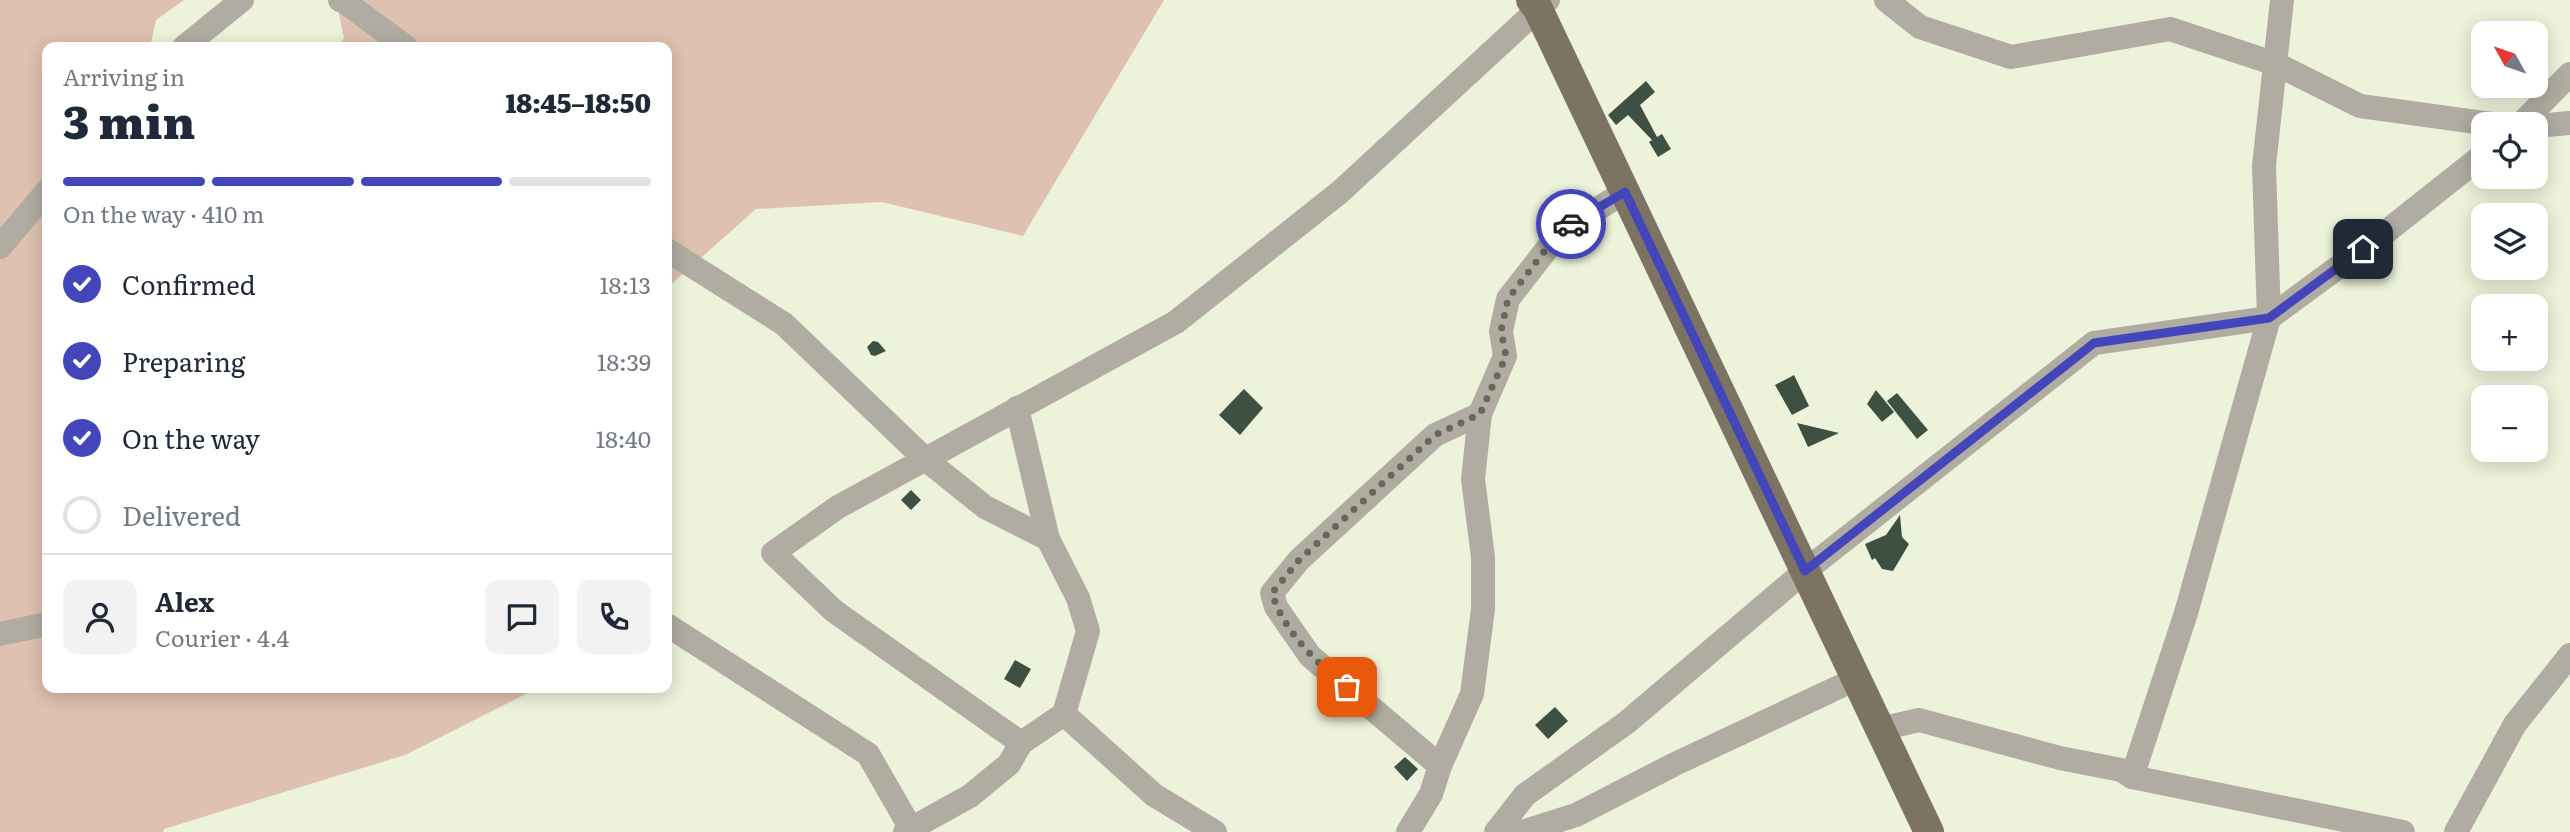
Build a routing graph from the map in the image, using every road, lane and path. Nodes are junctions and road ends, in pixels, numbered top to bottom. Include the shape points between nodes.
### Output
1 (242, 0) edge
2 (340, 0) edge
3 (1886, 0) edge
4 (2282, 0) edge
5 (1539, 3) edge
6 (190, 42) edge
7 (399, 42) edge
8 (2276, 64) junction
9 (2570, 74) edge
10 (2533, 112) edge
11 (2471, 121) edge
12 (2570, 123) edge
13 (2548, 125) edge
14 (2471, 165) edge
15 (1625, 192) junction
16 (42, 197) edge
17 (0, 247) edge
18 (672, 253) edge
19 (2269, 318) junction
20 (1017, 408) junction
21 (1480, 414) junction
22 (925, 459) junction
23 (1048, 539) junction
24 (1805, 571) junction
25 (42, 625) edge
26 (672, 628) edge
27 (0, 634) edge
28 (2570, 655) edge
29 (1856, 679) junction
30 (1064, 713) junction
31 (1880, 729) junction
32 (1021, 743) junction
33 (1440, 766) junction
34 (2132, 777) junction
35 (908, 830) edge
36 (1215, 832) edge
37 (1408, 832) edge
38 (1496, 832) edge
39 (1522, 832) edge
40 (1929, 832) edge
41 (2403, 832) edge
42 (2456, 832) edge

1 - 6 street
2 - 7 street
3 - 8 street via 1920,27 2011,57 2170,29
4 - 8 street
5 - 15 main road
5 - 20 street via 1340,192 1176,322
8 - 11 street via 2360,106
8 - 19 street via 2264,166
9 - 10 street
12 - 13 street
14 - 19 street
15 - 21 street via 1560,231 1508,299 1501,331 1506,356
15 - 24 main road
16 - 17 street
18 - 22 street via 784,324
19 - 24 street via 2094,343
19 - 34 street via 2186,613
20 - 22 street
20 - 23 street
21 - 33 street via 1473,479 1483,557 1483,609 1472,694
21 - 33 street via 1435,435 1299,560 1272,593 1276,607 1310,656
22 - 23 street via 985,507
22 - 32 street via 838,507 773,553 834,611
23 - 30 street via 1078,598 1088,631
24 - 29 main road
24 - 38 street via 1626,723 1525,795
25 - 27 street
26 - 35 street via 868,754
28 - 42 street via 2515,724
29 - 31 main road
29 - 39 street via 1576,815
30 - 32 street
30 - 36 street via 1154,795
31 - 34 street via 1919,720 2121,770
31 - 40 main road
32 - 35 street via 1009,764 970,796
33 - 37 street via 1431,794
34 - 41 street

